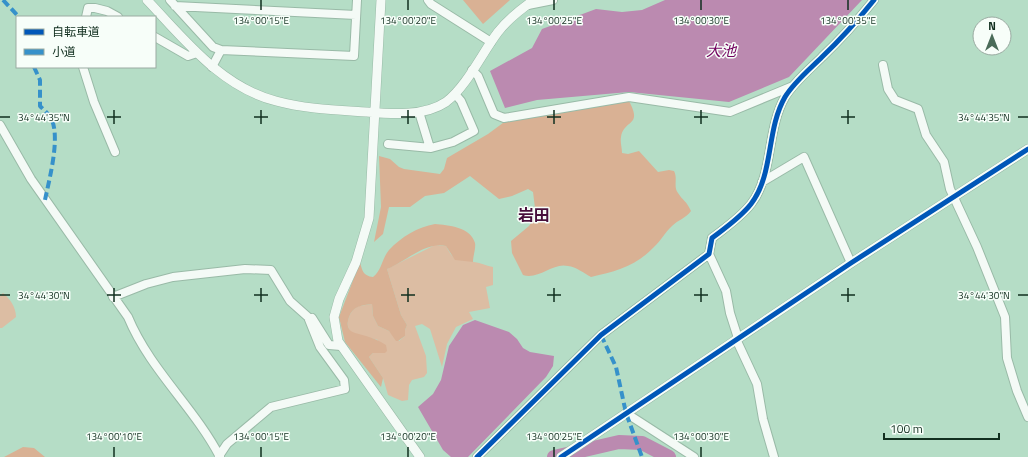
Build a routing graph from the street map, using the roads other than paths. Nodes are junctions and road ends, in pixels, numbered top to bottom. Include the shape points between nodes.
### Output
1 (146, 0) edge
2 (357, 0) edge
3 (381, 0) edge
4 (428, 0) edge
5 (553, 0) edge
6 (874, 0) edge
7 (531, 2) edge
8 (172, 3) edge
9 (356, 14) junction
10 (86, 16) edge
11 (115, 16) edge
12 (156, 38) edge
13 (491, 42) junction
14 (220, 50) junction
15 (197, 54) junction
16 (883, 65) dead end
17 (212, 67) junction
18 (83, 68) edge
19 (472, 70) junction
20 (795, 85) junction
21 (455, 94) junction
22 (419, 112) junction
23 (376, 113) junction
24 (0, 125) edge
25 (388, 144) dead end
26 (430, 148) junction
27 (1028, 149) edge
28 (115, 152) dead end
29 (762, 182) junction
30 (954, 196) junction
31 (709, 254) junction
32 (851, 263) junction
33 (113, 297) junction
34 (305, 314) junction
35 (737, 338) junction
36 (341, 346) junction
37 (626, 413) junction
38 (1028, 417) edge
39 (219, 456) edge
40 (420, 457) edge
41 (476, 457) edge
42 (561, 457) edge
43 (694, 457) edge
44 (774, 457) edge

1 - 15 street
2 - 9 street
3 - 23 street
4 - 13 street
5 - 7 street
6 - 20 street via 846,34
7 - 13 street via 519,10
8 - 9 street
8 - 14 street via 213,47
9 - 14 street via 354,56
10 - 11 street via 88,8 95,8
12 - 15 street via 188,56
13 - 19 street
14 - 17 street
15 - 17 street
16 - 30 street via 888,89 895,100 918,109 926,135 944,162
17 - 23 street via 241,86 275,101 305,107
18 - 28 street via 94,102
19 - 20 street via 478,76 494,114 504,118 629,97 730,112
19 - 21 street
20 - 29 street via 777,114
21 - 22 street via 444,103
21 - 26 street via 461,101 474,132 453,142
22 - 23 street
22 - 26 street
23 - 36 street via 369,218 356,262 339,299 334,317
24 - 33 street via 31,179
25 - 26 street
27 - 30 street
29 - 31 street via 751,204 712,238
29 - 32 street via 804,157
30 - 32 street
30 - 38 street via 1005,317 1007,358
31 - 35 street via 726,291
31 - 41 street via 601,335
32 - 35 street
33 - 34 street via 173,277 266,269 271,270 290,302
33 - 39 street via 128,317 135,335 160,374 190,411
34 - 36 street via 311,315 329,345
34 - 39 street via 320,347 344,380 345,389 271,407 227,444
35 - 37 street
35 - 44 street via 757,384 763,419
36 - 40 street
37 - 42 street
37 - 43 street

